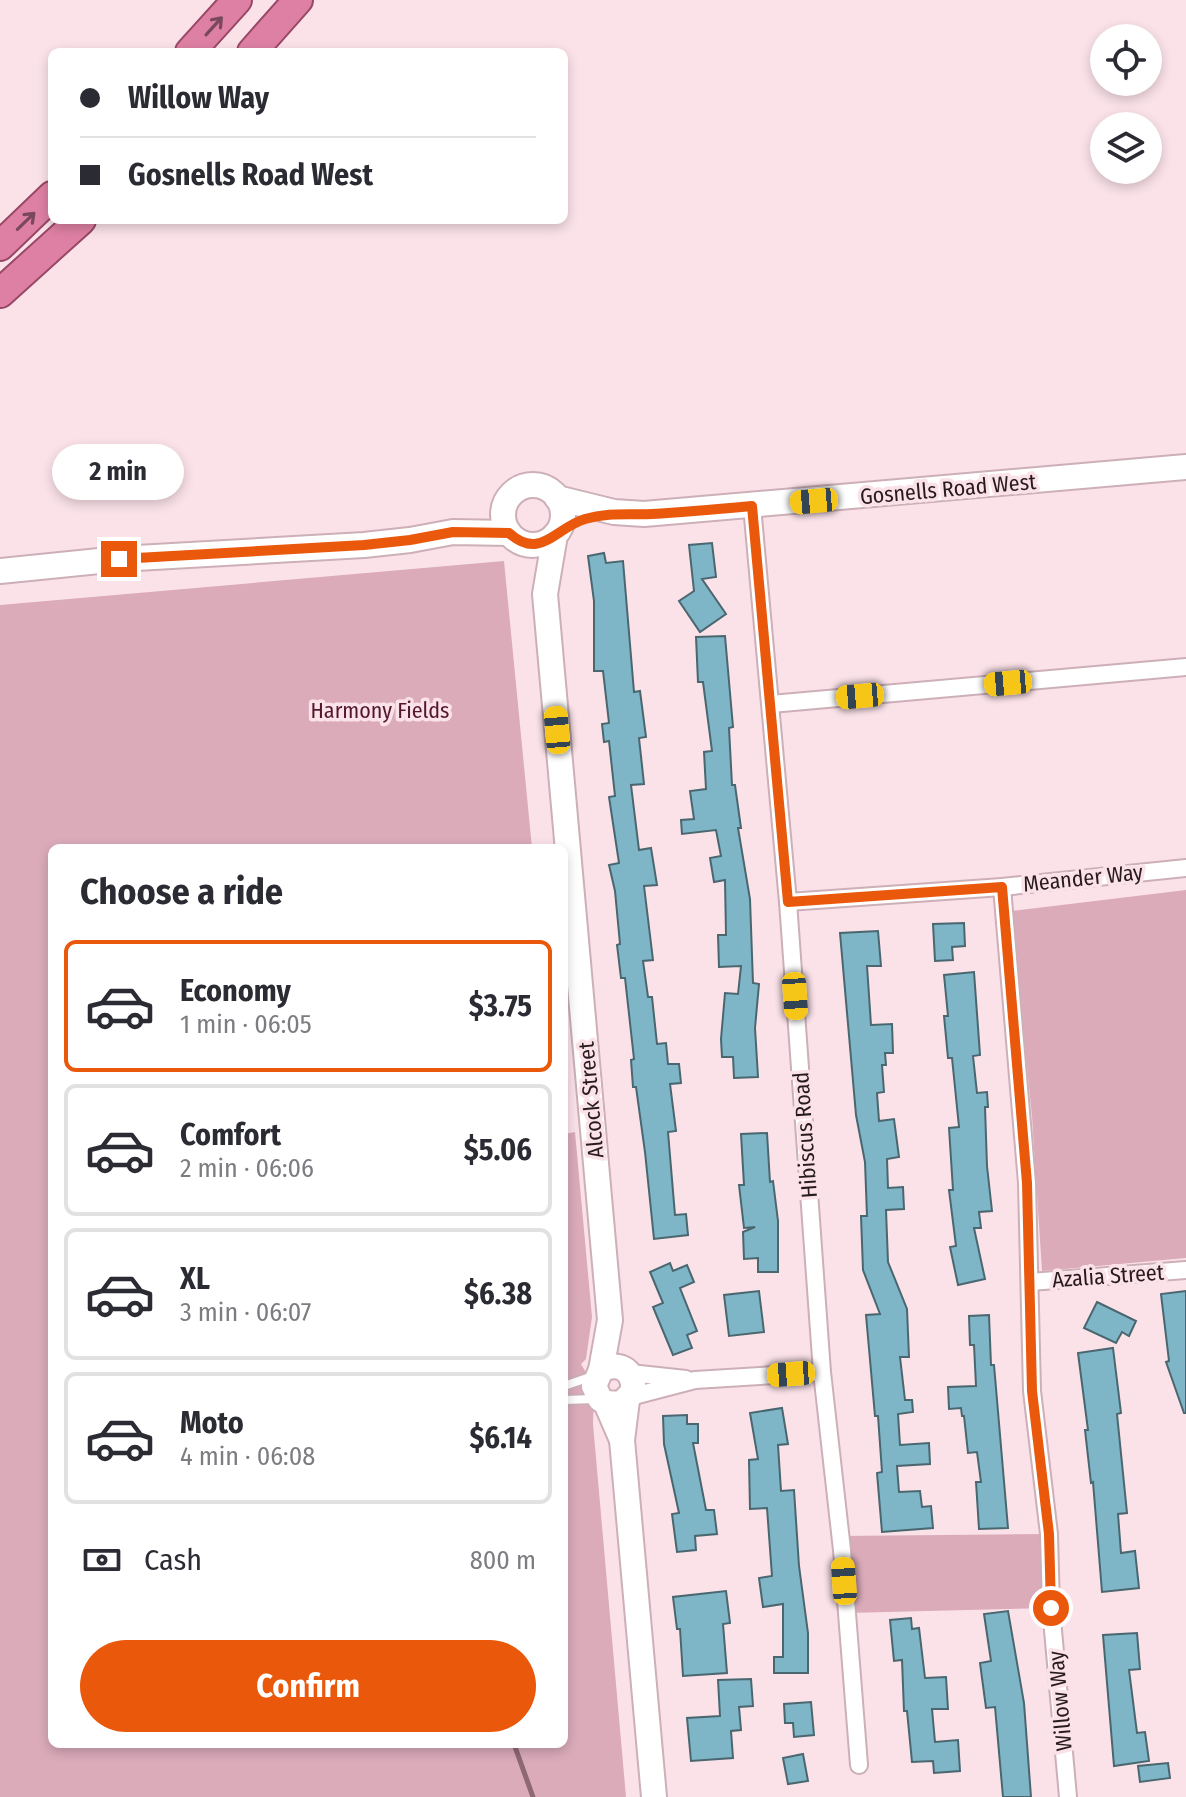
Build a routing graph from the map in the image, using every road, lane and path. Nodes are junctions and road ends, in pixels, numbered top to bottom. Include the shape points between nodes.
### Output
1 (237, 0) edge
2 (298, 0) edge
3 (194, 48) edge
4 (256, 48) edge
5 (48, 200) edge
6 (77, 224) edge
7 (58, 243) junction
8 (0, 246) edge
9 (0, 293) edge
10 (0, 312) edge
11 (1186, 467) edge
12 (557, 498) junction
13 (506, 502) junction
14 (752, 506) junction
15 (614, 512) junction
16 (453, 532) junction
17 (557, 532) junction
18 (512, 536) junction
19 (0, 571) edge
20 (545, 594) junction
21 (1186, 667) edge
22 (771, 704) junction
23 (567, 844) edge
24 (568, 851) edge
25 (1186, 868) edge
26 (1002, 887) junction
27 (788, 902) junction
28 (1186, 1270) edge
29 (1030, 1282) junction
30 (822, 1372) junction
31 (695, 1380) junction
32 (568, 1386) edge
33 (614, 1386) junction
34 (568, 1399) edge
35 (859, 1765) dead end
36 (654, 1797) edge
37 (1068, 1797) edge

3 -> 1 highway
2 - 4 highway
8 -> 5 highway
6 - 7 highway
7 - 9 highway
7 - 10 highway
11 - 14 main road, Gosnells Road West
12 - 13 main road, Gosnells Road West via 531,485
12 - 15 main road, Gosnells Road West
12 - 17 main road via 562,514
13 - 16 main road, Gosnells Road West
13 - 18 main road via 503,518
14 - 15 main road, Gosnells Road West
14 - 22 street, Hibiscus Road
15 - 17 main road, Gosnells Road West
16 - 18 main road, Gosnells Road West
16 - 19 main road, Gosnells Road West via 364,545
17 - 18 main road, Gosnells Road West via 532,545
17 - 20 main road, Alcock Street
18 - 20 main road, Alcock Street
20 - 23 main road, Alcock Street
21 - 22 street
22 - 27 street, Hibiscus Road
24 - 33 main road, Alcock Street
25 - 26 street, Meander Way
26 - 27 street, Meander Way
26 - 29 street, Willow Way via 1027,1183
27 - 30 street, Hibiscus Road
28 - 29 street, Azalia Street
29 - 37 street, Willow Way via 1032,1391 1049,1534
30 - 31 street
30 - 35 street, Hibiscus Road
31 - 33 street
31 - 33 street
32 - 33 lane
33 - 34 lane
33 - 36 main road

